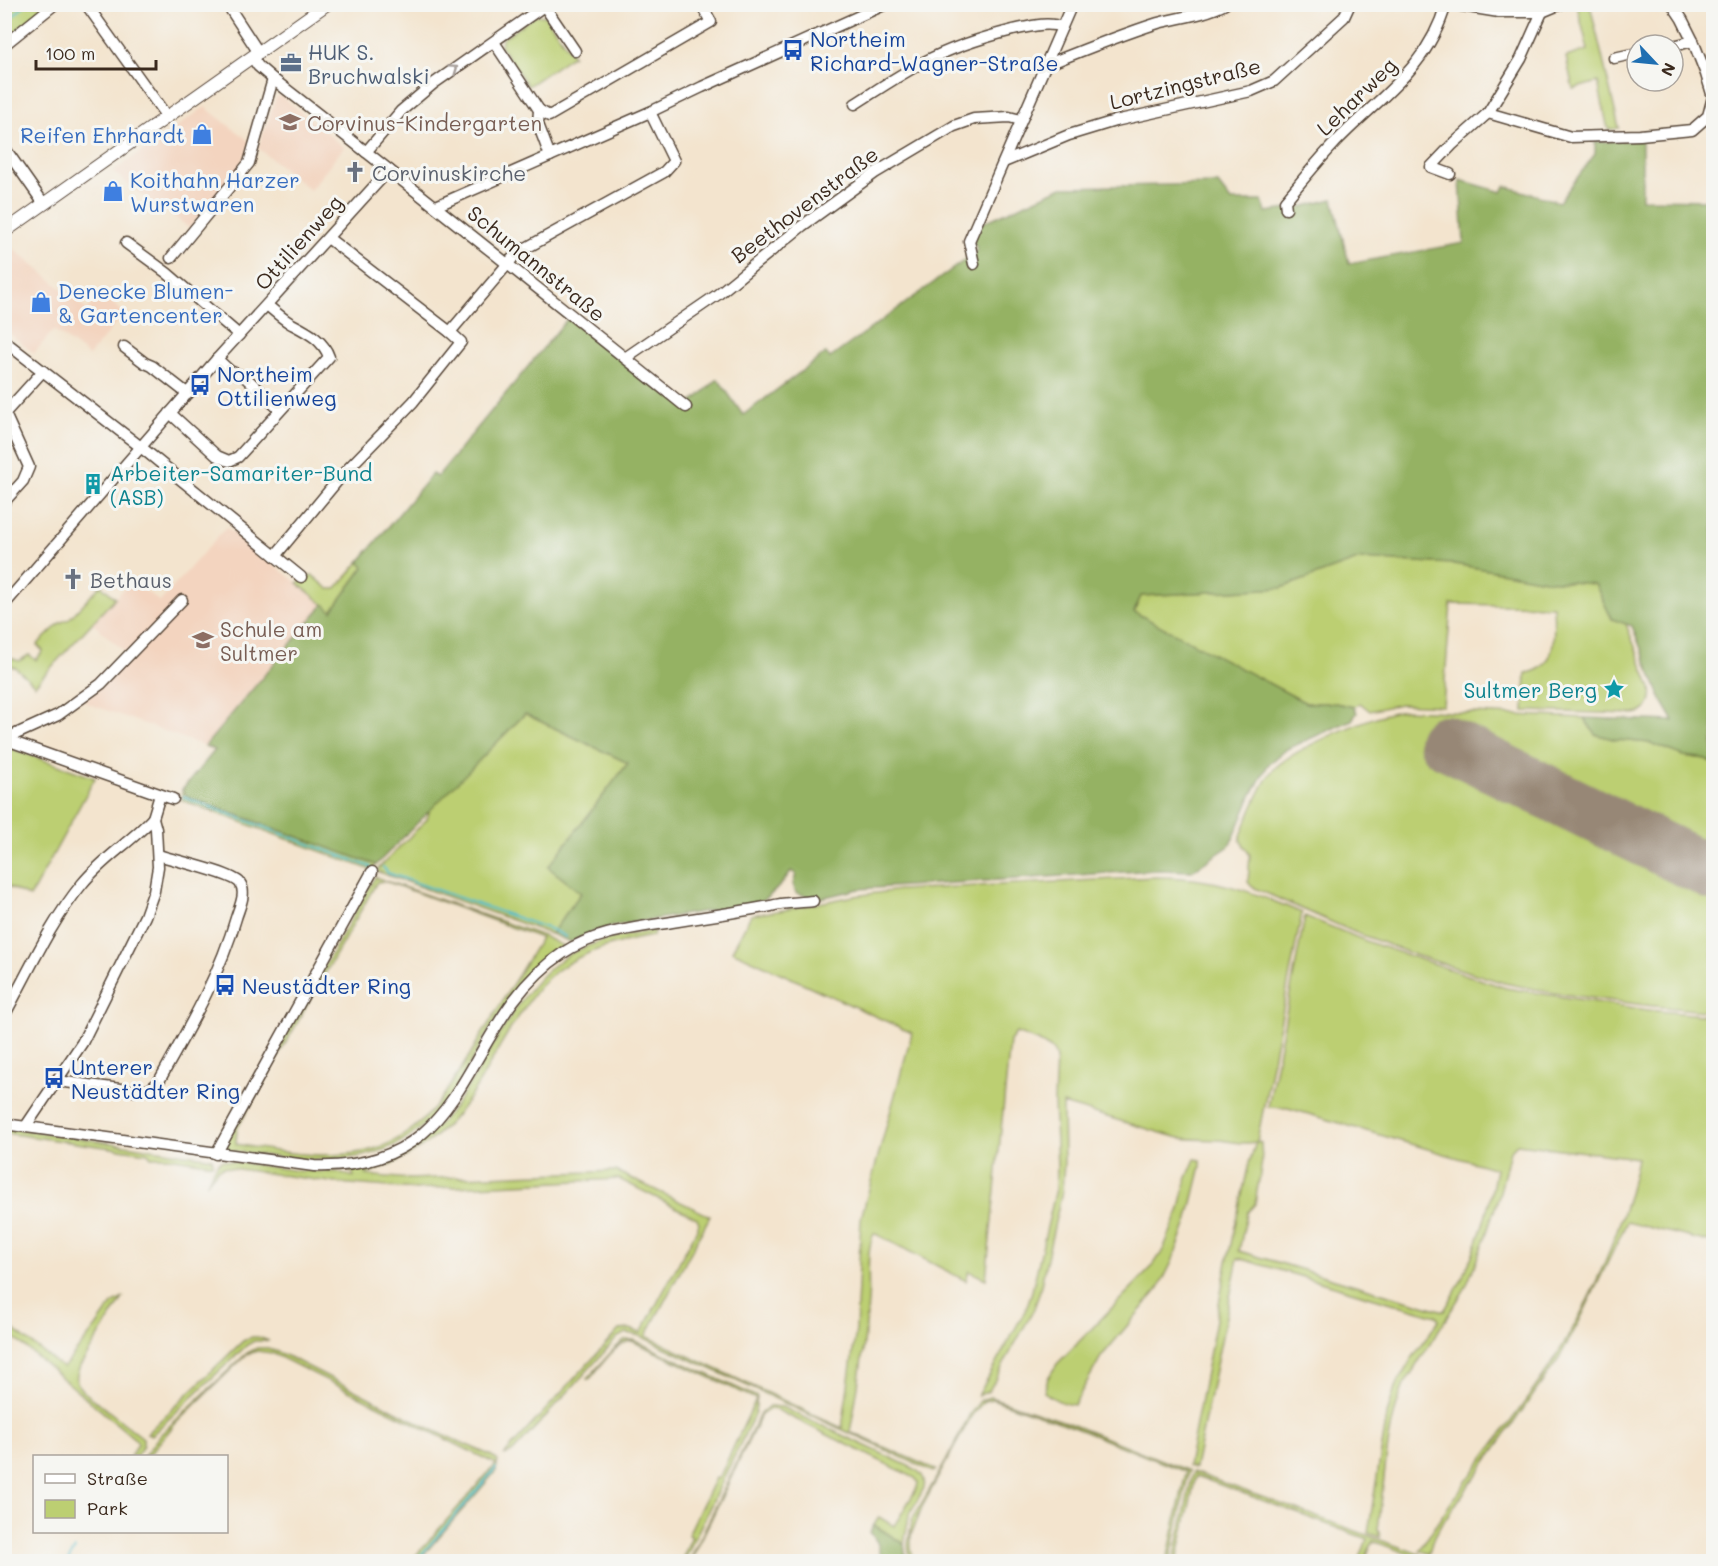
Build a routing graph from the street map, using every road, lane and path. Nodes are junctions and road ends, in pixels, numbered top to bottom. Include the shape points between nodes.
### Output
1 (55, 4) edge
2 (86, 4) edge
3 (227, 4) edge
4 (327, 4) edge
5 (701, 4) edge
6 (886, 4) edge
7 (1072, 4) edge
8 (1225, 4) edge
9 (1350, 4) edge
10 (1448, 4) edge
11 (1561, 4) edge
12 (1672, 4) edge
13 (543, 5) edge
14 (1542, 12) junction
15 (1062, 27) junction
16 (1692, 41) junction
17 (494, 42) junction
18 (1685, 43) edge
19 (4, 45) edge
20 (575, 51) dead end
21 (256, 55) junction
22 (1625, 56) edge
23 (1614, 58) dead end
24 (1046, 65) junction
25 (273, 80) junction
26 (855, 104) dead end
27 (539, 110) junction
28 (650, 112) junction
29 (1488, 113) junction
30 (167, 117) junction
31 (1021, 120) junction
32 (4, 147) edge
33 (366, 152) junction
34 (550, 156) junction
35 (1004, 162) junction
36 (389, 170) junction
37 (1450, 174) dead end
38 (44, 204) junction
39 (436, 206) junction
40 (1286, 209) dead end
41 (4, 232) edge
42 (328, 238) junction
43 (126, 243) dead end
44 (171, 258) dead end
45 (506, 264) junction
46 (974, 264) dead end
47 (267, 305) junction
48 (450, 332) junction
49 (239, 335) junction
50 (4, 341) edge
51 (124, 347) dead end
52 (625, 358) junction
53 (217, 360) junction
54 (42, 371) junction
55 (188, 394) junction
56 (687, 407) dead end
57 (280, 410) junction
58 (5, 414) edge
59 (170, 414) junction
60 (142, 448) junction
61 (4, 501) edge
62 (275, 556) junction
63 (301, 577) dead end
64 (182, 600) dead end
65 (4, 605) edge
66 (5, 739) edge
67 (160, 795) junction
68 (173, 799) dead end
69 (153, 818) junction
70 (158, 855) junction
71 (372, 872) dead end
72 (813, 901) dead end
73 (4, 1016) edge
74 (57, 1081) junction
75 (4, 1124) edge
76 (26, 1126) junction
77 (216, 1154) junction

1 - 19 street
2 - 30 street
3 - 21 street, Schumannstraße
4 - 21 main road
5 - 27 street via 711,22 549,116
6 - 28 street
7 - 15 street
8 - 24 street via 1125,34
9 - 35 street, Lortzingstraße via 1344,16 1274,81 1251,91 1115,121
10 - 14 street via 1498,12
10 - 40 street, Leharweg via 1412,71 1333,145 1285,201
11 - 14 street
12 - 16 street
13 - 17 street
13 - 20 street
14 - 29 street via 1521,59
15 - 24 street
15 - 26 street via 1028,27 988,36 921,63
16 - 18 street
16 - 29 street via 1713,97 1708,116 1692,130 1571,137
17 - 27 street
33 -> 17 street via 401,111
21 - 25 street, Schumannstraße via 258,66
21 - 30 main road
22 - 23 street
24 - 31 street
25 - 33 street, Schumannstraße
25 - 44 street via 249,163
27 - 34 street via 538,124
28 - 34 street
28 - 45 street via 674,161 670,167 517,253
29 - 37 street via 1431,167
30 - 38 main road
31 - 35 street
31 - 52 street, Beethovenstraße via 974,119 954,126 875,173 717,295
32 - 38 street
33 - 36 street, Schumannstraße
34 - 39 street
35 - 46 street via 969,241
36 - 39 street, Schumannstraße
36 - 42 street, Ottilienweg
38 - 41 main road
39 - 45 street, Schumannstraße
42 - 47 street, Ottilienweg
42 - 48 street
43 - 49 street
45 - 48 street
45 - 52 street, Schumannstraße
47 - 49 street, Ottilienweg
47 - 57 street via 306,330 327,349 329,357
48 - 62 street via 460,342 454,350 413,402 343,474
49 - 53 street, Ottilienweg
50 - 54 street
51 - 55 street
52 - 56 street, Schumannstraße
53 - 55 street, Ottilienweg
53 - 57 street via 245,377
54 - 58 street
54 - 60 street
55 - 59 street, Ottilienweg
57 - 59 street via 238,457 229,461 217,456
58 - 61 street via 29,467 23,481
59 - 60 street, Ottilienweg
60 - 62 street
60 - 65 street, Ottilienweg
62 - 63 street
64 - 66 street via 101,684 58,715
66 - 67 street
67 - 68 street
67 - 69 street
69 - 70 street
69 - 73 street via 104,860 62,909
70 - 74 street via 154,891 145,916 82,1043
70 - 74 street via 226,875 240,883 244,893 214,980 158,1083 149,1090
71 - 77 street
72 - 77 street via 620,931 598,936 562,953 534,976 516,998 438,1120 410,1144 385,1156 328,1167
74 - 76 street
75 - 76 street
76 - 77 street

